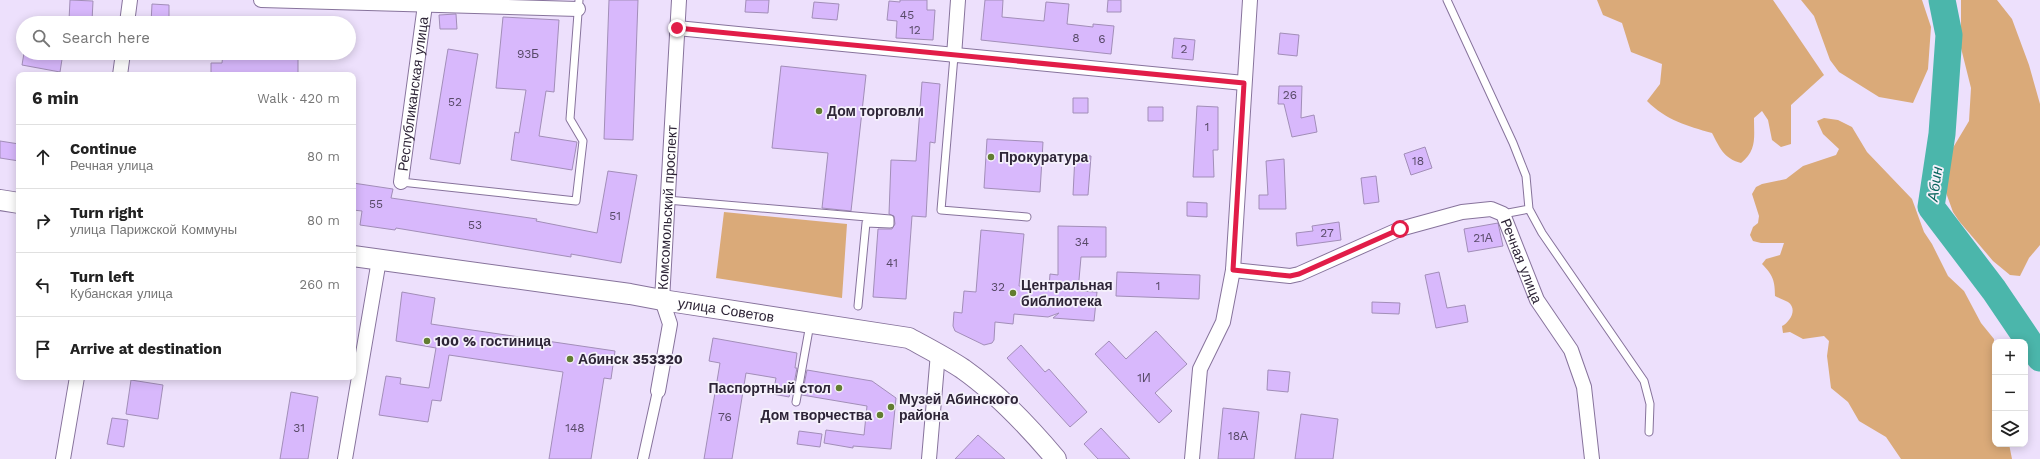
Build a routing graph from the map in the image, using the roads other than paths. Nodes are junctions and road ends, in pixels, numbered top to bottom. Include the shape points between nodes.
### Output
1 (130, 0) edge
2 (260, 0) edge
3 (679, 0) edge
4 (958, 0) edge
5 (1250, 0) edge
6 (1447, 0) edge
7 (578, 4) edge
8 (425, 5) junction
9 (128, 16) edge
10 (677, 28) junction
11 (954, 56) junction
12 (122, 60) edge
13 (120, 72) edge
14 (1244, 83) junction
15 (401, 182) joint
16 (0, 200) edge
17 (666, 200) junction
18 (16, 203) edge
19 (1529, 209) junction
20 (1502, 214) junction
21 (1027, 216) dead end
22 (356, 256) edge
23 (379, 260) junction
24 (1233, 270) junction
25 (662, 300) junction
26 (858, 306) dead end
27 (810, 323) junction
28 (938, 353) junction
29 (76, 380) edge
30 (658, 391) joint
31 (796, 402) dead end
32 (1649, 432) dead end
33 (63, 459) edge
34 (345, 459) edge
35 (643, 459) edge
36 (929, 459) edge
37 (1056, 459) edge
38 (1192, 459) edge
39 (1592, 459) edge

1 - 9 street
2 - 8 street
3 - 10 street, Комсомольский проспект
4 - 11 street
5 - 14 street
6 - 19 lane via 1526,176
7 - 8 street
7 - 15 lane via 570,119 583,141 576,201
8 - 15 street, Республиканская улица
10 - 11 street
10 - 17 street, Комсомольский проспект
11 - 14 street
11 - 21 lane via 941,210
12 - 13 street
14 - 24 street
16 - 18 main road
17 - 25 street, Комсомольский проспект
17 - 26 lane via 890,219 890,224 866,223
19 - 20 lane
19 - 32 lane via 1591,306 1644,381 1650,404
20 - 24 street, Речная улица via 1491,209 1462,212 1400,229 1290,276
20 - 39 street, Речная улица via 1537,300 1571,350 1584,387
22 - 23 main road, улица Советов
23 - 25 main road, улица Советов
23 - 34 street
24 - 38 street via 1223,322 1200,369
25 - 27 main road, улица Советов
25 - 30 street, Комсомольский проспект via 670,324
27 - 28 main road, улица Советов via 909,338
27 - 31 lane
28 - 36 street
28 - 37 main road, улица Советов via 964,370 1004,404
29 - 33 street
30 - 35 street, Комсомольский проспект

